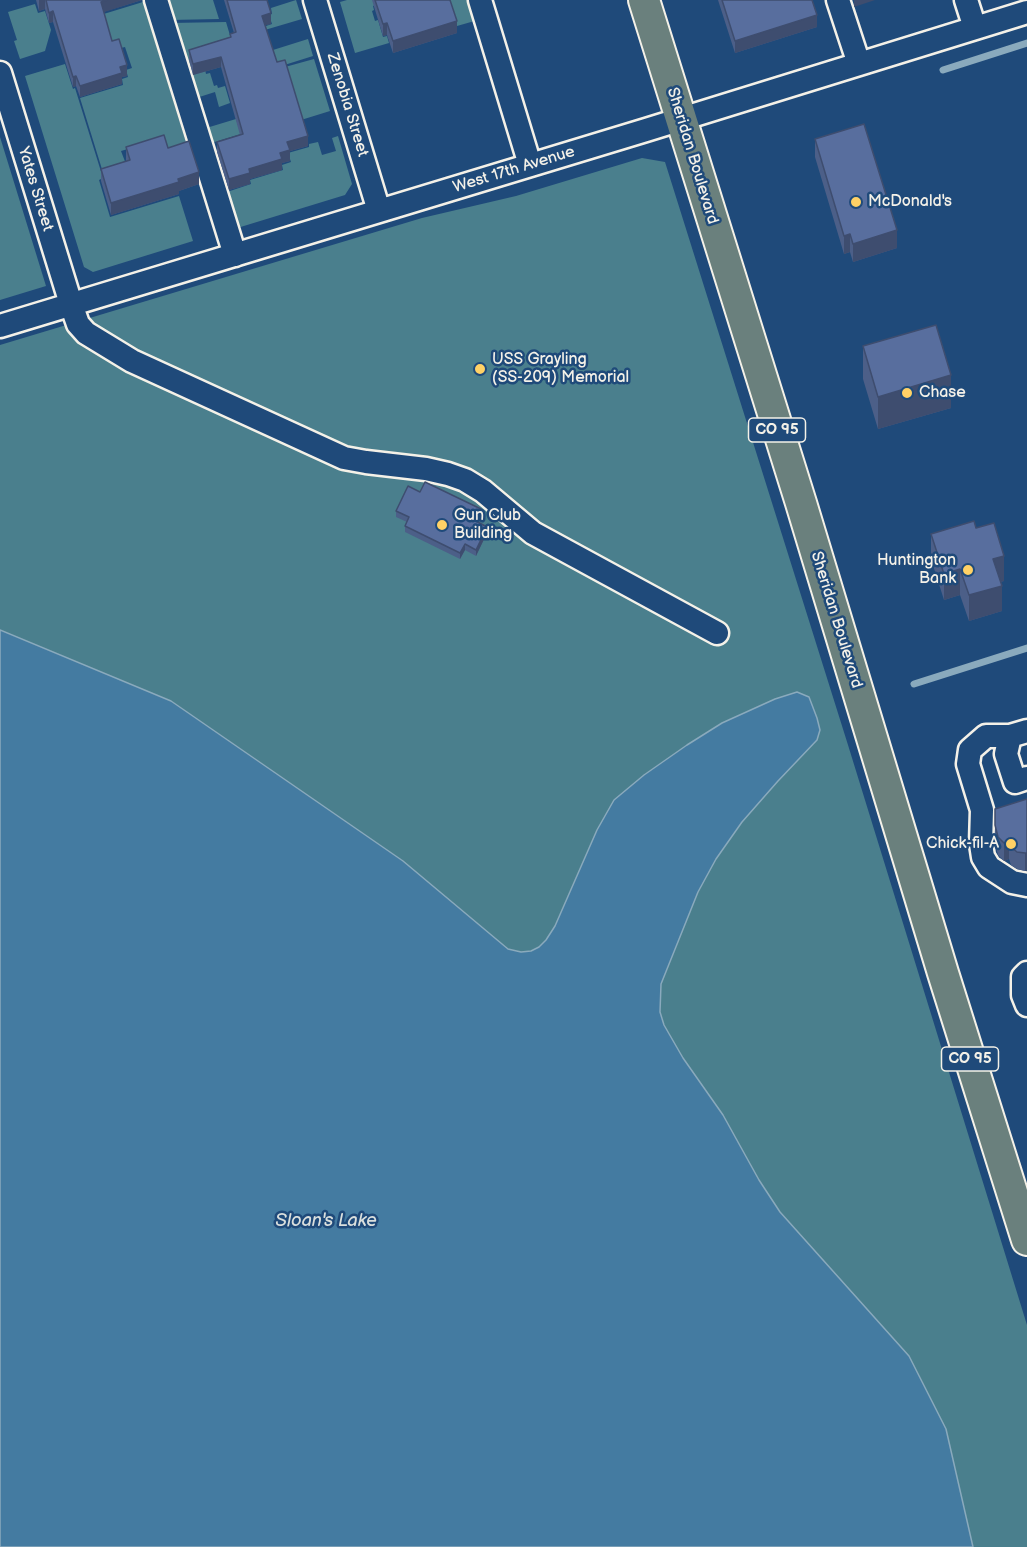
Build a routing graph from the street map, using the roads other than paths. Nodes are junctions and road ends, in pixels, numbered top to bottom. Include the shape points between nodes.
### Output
1 (156, 0) edge
2 (315, 0) edge
3 (480, 0) edge
4 (644, 0) edge
5 (838, 0) edge
6 (966, 0) edge
7 (1027, 12) edge
8 (975, 28) junction
9 (859, 64) junction
10 (0, 73) edge
11 (680, 120) junction
12 (530, 165) junction
13 (380, 211) junction
14 (235, 255) junction
15 (71, 304) junction
16 (0, 326) edge
17 (717, 633) dead end
18 (1019, 734) edge
19 (1027, 778) edge
20 (1027, 885) edge
21 (1027, 973) edge
22 (1027, 1005) edge
23 (1027, 1240) edge

1 - 14 street
2 - 13 street, Zenobia Street
3 - 12 street
4 - 11 main road, Sheridan Boulevard / CO 95
5 - 9 street
6 - 8 street
7 - 8 street, West 17th Avenue
8 - 9 street, West 17th Avenue
9 - 11 street, West 17th Avenue
10 - 15 street, Yates Street
11 - 12 street, West 17th Avenue
11 - 23 main road, Sheridan Boulevard / CO 95
12 - 13 street, West 17th Avenue
13 - 14 street, West 17th Avenue
14 - 15 street, West 17th Avenue
15 - 16 street, West 17th Avenue
15 - 17 street, Yates Street via 86,333 132,361 344,458 426,469 465,480 533,533
18 - 19 street via 1006,754 1016,782
18 - 20 street via 986,736 970,750 968,764 982,810 983,857 989,867 1012,882
21 - 22 street via 1023,977

